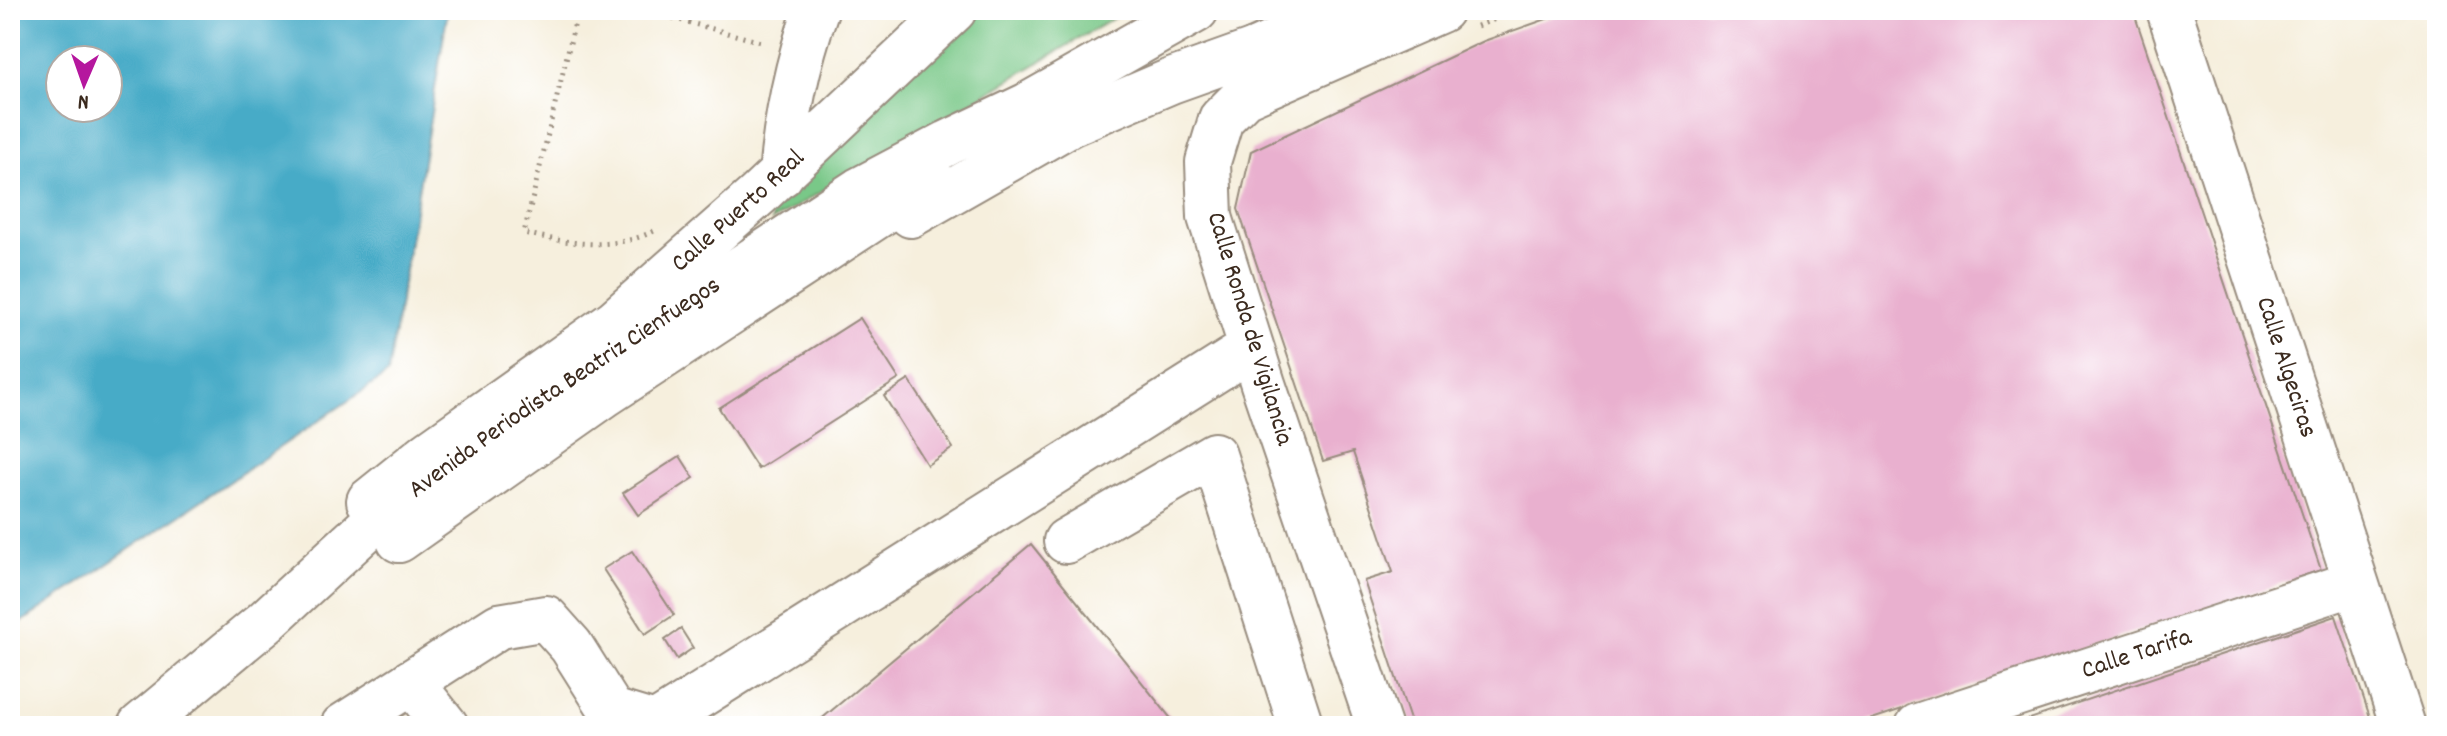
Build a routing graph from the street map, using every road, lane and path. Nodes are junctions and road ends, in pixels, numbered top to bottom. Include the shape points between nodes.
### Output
1 (578, 10) edge
2 (642, 10) edge
3 (816, 10) edge
4 (954, 10) edge
5 (1196, 10) edge
6 (1345, 10) edge
7 (1519, 10) edge
8 (2169, 10) edge
9 (1454, 20) edge
10 (801, 51) junction
11 (1028, 105) junction
12 (781, 175) junction
13 (658, 229) dead end
14 (1251, 348) junction
15 (606, 394) junction
16 (1066, 541) dead end
17 (2355, 583) junction
18 (265, 622) junction
19 (411, 682) junction
20 (140, 726) edge
21 (187, 726) edge
22 (343, 726) edge
23 (446, 726) edge
24 (1301, 726) edge
25 (1379, 726) edge
26 (1918, 726) edge
27 (2403, 726) edge

1 - 13 path via 524,233 575,244 634,241
2 - 10 path
3 - 10 main road
4 - 12 main road, Calle Puerto Real
5 - 11 main road, Avenida Periodista Beatriz Cienfuegos
6 - 15 main road via 1070,124 922,207 684,362
7 - 9 path
8 - 17 main road, Calle Algeciras
9 - 14 main road, Calle Ronda de Vigilancia via 1244,96 1221,119 1208,162 1210,217
10 - 12 main road
11 - 15 main road, Avenida Periodista Beatriz Cienfuegos via 946,171
11 - 18 main road, Avenida Periodista Beatriz Cienfuegos via 859,190 514,418 377,519
12 - 18 main road, Calle Puerto Real via 615,321 430,452 352,515 298,565
14 - 19 main road via 655,724 612,711 571,646 546,618 499,626
14 - 25 main road, Calle Ronda de Vigilancia
15 - 21 main road, Avenida Periodista Beatriz Cienfuegos via 412,529
16 - 24 main road via 1214,455
17 - 26 main road, Calle Tarifa
17 - 27 main road, Calle Algeciras
18 - 20 main road, Avenida Periodista Beatriz Cienfuegos
19 - 22 main road
19 - 23 main road

